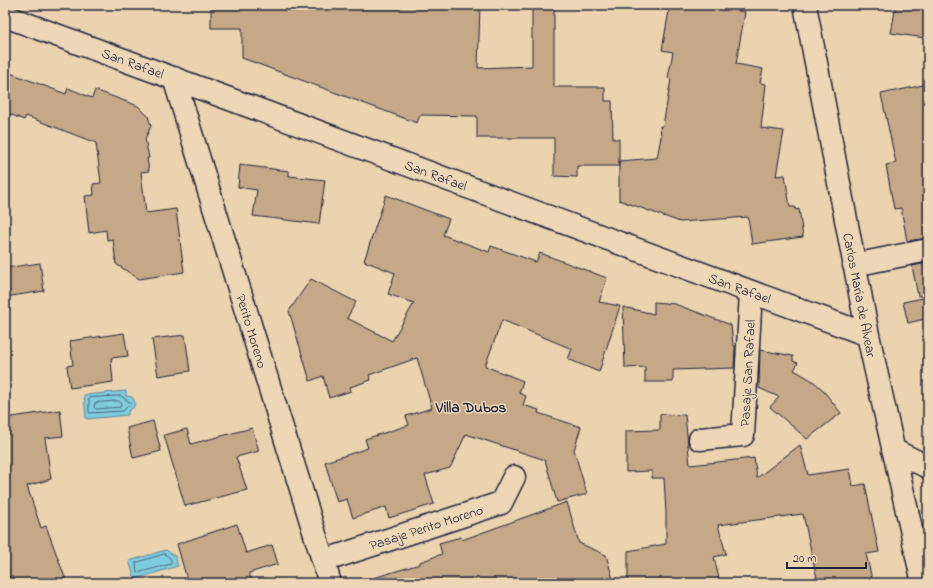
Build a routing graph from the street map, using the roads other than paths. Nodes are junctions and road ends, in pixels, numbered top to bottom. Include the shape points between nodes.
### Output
1 (805, 5) edge
2 (5, 16) edge
3 (174, 78) junction
4 (928, 250) edge
5 (854, 265) junction
6 (751, 292) junction
7 (868, 335) junction
8 (700, 439) dead end
9 (893, 450) junction
10 (928, 467) edge
11 (514, 477) dead end
12 (323, 561) junction
13 (330, 583) edge
14 (923, 583) edge

1 - 5 street, Carlos María de Alvear
2 - 3 street, San Rafael
3 - 6 street, San Rafael
3 - 12 street, Perito Moreno
4 - 5 street
5 - 7 street, Carlos María de Alvear
6 - 7 street, San Rafael
6 - 8 street, Pasaje San Rafael via 743,435
7 - 9 street, Carlos María de Alvear
9 - 10 street
9 - 14 street, Carlos María de Alvear
11 - 12 street, Pasaje Perito Moreno via 501,503
12 - 13 street, Perito Moreno

